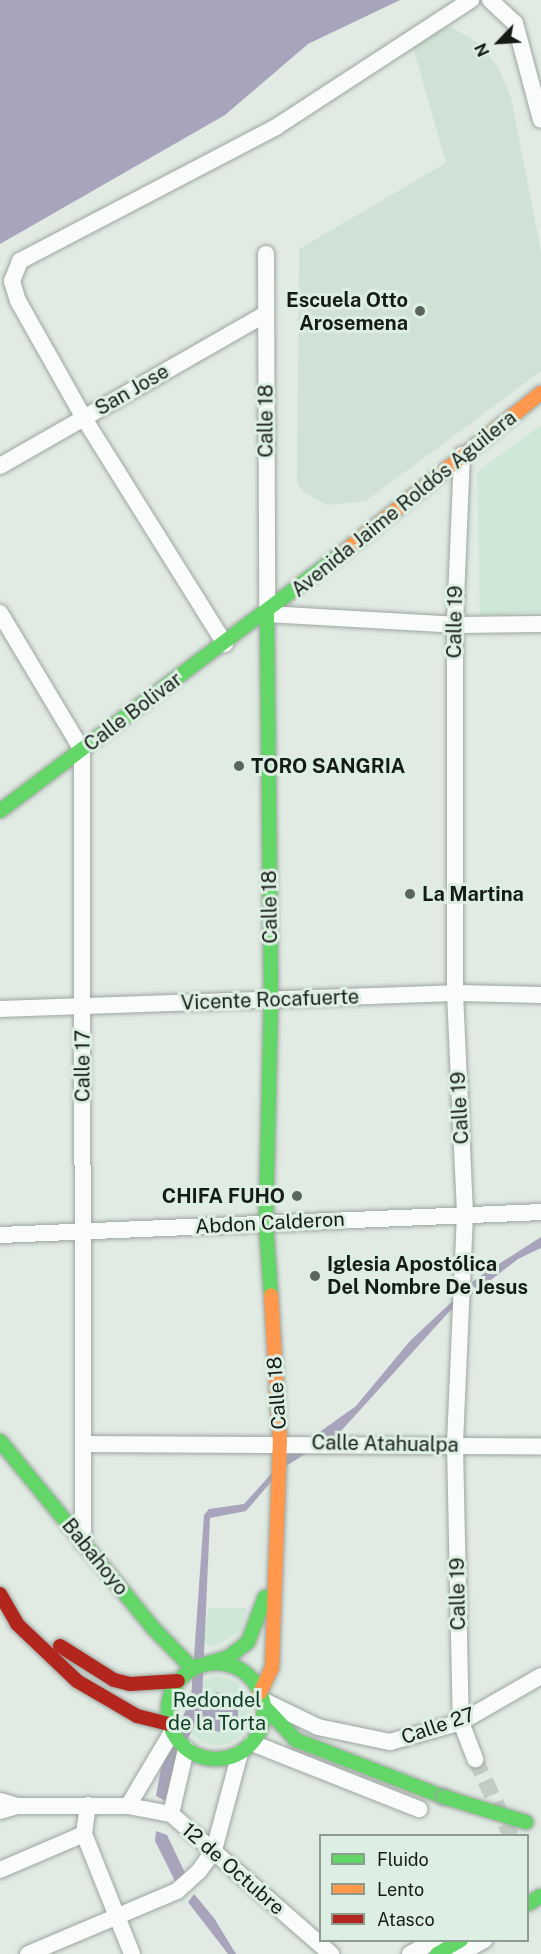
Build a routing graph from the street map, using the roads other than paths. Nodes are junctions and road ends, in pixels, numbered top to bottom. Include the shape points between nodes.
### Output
1 (471, 0) edge
2 (490, 0) edge
3 (541, 120) edge
4 (266, 254) dead end
5 (265, 314) junction
6 (541, 393) edge
7 (84, 418) junction
8 (462, 454) junction
9 (0, 466) edge
10 (0, 613) edge
11 (267, 614) junction
12 (541, 624) edge
13 (455, 625) junction
14 (225, 644) junction
15 (82, 750) junction
16 (0, 811) edge
17 (455, 993) junction
18 (541, 995) edge
19 (271, 999) junction
20 (83, 1007) junction
21 (0, 1009) edge
22 (541, 1212) edge
23 (465, 1214) junction
24 (266, 1224) junction
25 (83, 1232) junction
26 (0, 1235) edge
27 (0, 1442) edge
28 (280, 1442) junction
29 (84, 1444) junction
30 (455, 1445) junction
31 (541, 1446) edge
32 (83, 1543) junction
33 (276, 1560) junction
34 (3, 1599) edge
35 (209, 1663) junction
36 (193, 1669) junction
37 (541, 1676) edge
38 (178, 1681) junction
39 (262, 1699) junction
40 (461, 1722) junction
41 (171, 1728) junction
42 (250, 1743) junction
43 (303, 1743) junction
44 (186, 1749) junction
45 (475, 1759) tunnel mouth
46 (0, 1801) edge
47 (88, 1805) junction
48 (17, 1806) junction
49 (128, 1806) junction
50 (419, 1809) dead end
51 (0, 1811) edge
52 (171, 1815) junction
53 (541, 1824) edge
54 (84, 1834) junction
55 (214, 1850) junction
56 (0, 1870) edge
57 (118, 1917) junction
58 (433, 1942) edge
59 (459, 1942) edge
60 (482, 1942) edge
61 (28, 1954) edge
62 (132, 1954) edge
63 (330, 1954) edge
64 (410, 1954) edge
65 (437, 1954) edge
66 (459, 1954) edge

1 - 7 street via 276,127 20,261 12,281 18,301
2 - 3 street via 515,23
4 - 5 street, Calle 18
5 - 7 street, San Jose
5 - 11 street, Calle 18
6 - 8 main road, Avenida Jaime Roldós Aguilera
7 - 9 street, San Jose
7 - 14 street
8 - 11 main road, Avenida Jaime Roldós Aguilera
8 - 13 street, Calle 19
10 - 15 street
11 - 13 street
11 - 14 main road, Calle Bolivar
11 - 19 main road, Calle 18
12 - 13 street
13 - 17 street, Calle 19
14 - 15 main road, Calle Bolivar
15 - 16 main road, Calle Bolivar
15 - 20 street, Calle 17
17 - 18 street, Vicente Rocafuerte
17 - 19 street, Vicente Rocafuerte
17 - 23 street, Calle 19
19 - 20 street, Vicente Rocafuerte
19 - 24 main road, Calle 18
20 - 21 street, Vicente Rocafuerte
20 - 25 street, Calle 17
22 - 23 street, Abdon Calderon
23 - 24 street, Abdon Calderon
23 - 30 street, Calle 19
24 - 25 street, Abdon Calderon
24 - 28 main road, Calle 18
25 - 26 street, Abdon Calderon
25 - 29 street, Calle 17
27 - 32 main road, Babahoyo
28 - 29 street, Calle Atahualpa
28 - 30 street, Calle Atahualpa
28 - 33 main road, Calle 18
29 - 32 street, Calle 17
30 - 31 street, Calle Atahualpa
30 - 40 street, Calle 19
32 - 36 main road, Babahoyo
33 - 35 main road, Calle 18 via 256,1630 239,1651
33 - 39 main road, Calle 18 via 272,1667
34 - 38 main road via 100,1675 130,1684
34 - 41 main road via 17,1624 77,1681 137,1716
35 - 36 main road
35 - 39 main road via 239,1670
36 - 38 main road
37 - 40 street, Calle 27
38 - 41 main road via 171,1694
39 - 40 street, Calle 27 via 318,1727 390,1742
39 - 42 main road
39 - 43 main road via 283,1730
40 - 45 street, Calle 19
41 - 44 main road
41 - 49 street
42 - 43 main road
42 - 44 main road via 211,1760
42 - 50 street
42 - 55 street
43 - 53 main road, bridge via 444,1797
44 - 52 street
46 - 48 street, 12 de Octubre
47 - 48 street, 12 de Octubre
47 - 49 street, 12 de Octubre
47 - 54 street
48 - 51 street, 12 de Octubre
49 - 52 street, 12 de Octubre
52 - 55 street, 12 de Octubre
54 - 56 street
54 - 57 street
55 - 57 street via 177,1892
55 - 63 street, 12 de Octubre
57 - 61 street
57 - 62 street
58 - 64 street
59 - 65 main road
60 - 66 street

